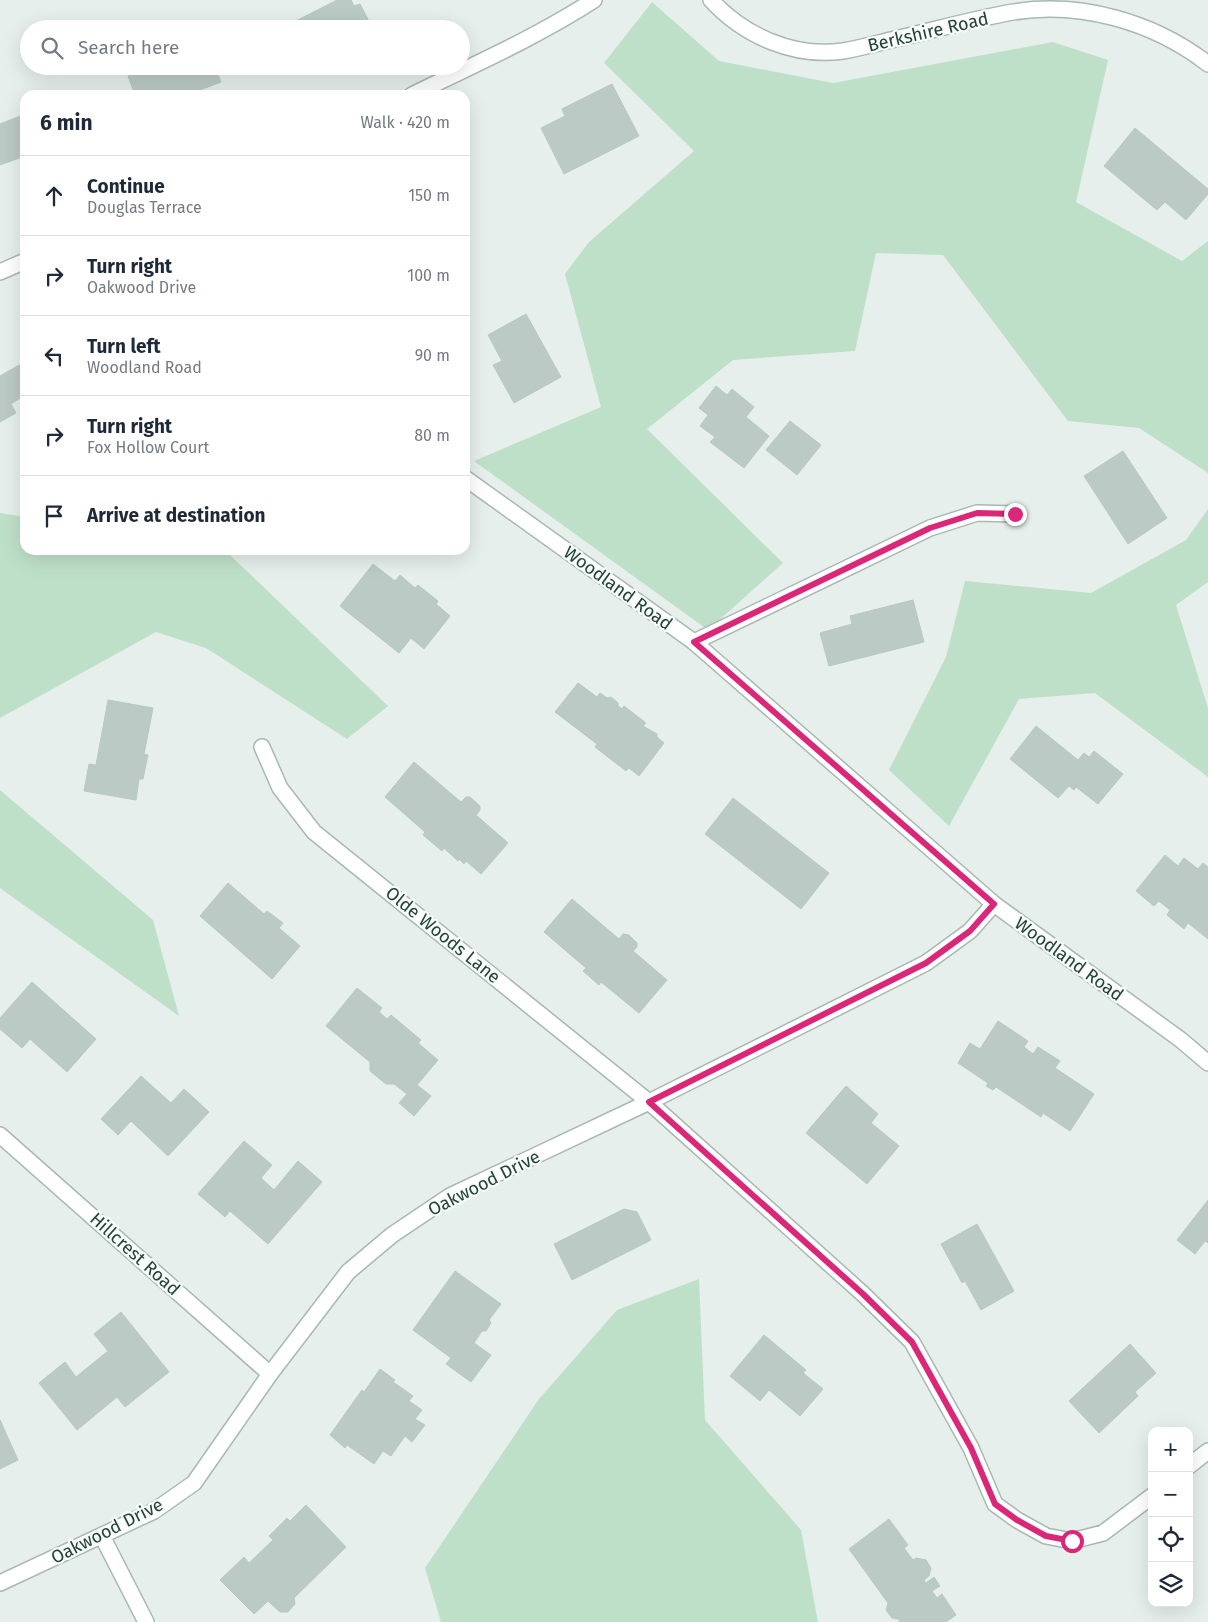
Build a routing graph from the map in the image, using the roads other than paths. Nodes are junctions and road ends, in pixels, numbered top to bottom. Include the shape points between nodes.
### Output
1 (594, 0) edge
2 (712, 0) edge
3 (1208, 64) edge
4 (470, 67) edge
5 (453, 75) edge
6 (422, 90) edge
7 (20, 263) edge
8 (0, 272) edge
9 (470, 482) edge
10 (1015, 514) dead end
11 (694, 642) junction
12 (262, 748) dead end
13 (994, 904) junction
14 (1208, 1063) edge
15 (649, 1102) junction
16 (0, 1134) edge
17 (270, 1374) junction
18 (1208, 1451) edge
19 (1193, 1463) edge
20 (1148, 1499) edge
21 (102, 1536) junction
22 (0, 1583) edge
23 (146, 1622) edge

1 - 4 street via 534,36
2 - 3 street, Berkshire Road via 724,14 751,34 808,52 842,51 1014,12 1048,10 1091,12 1133,23 1169,39
5 - 6 street
7 - 8 street
9 - 11 street, Woodland Road
10 - 11 street via 977,513 930,528
11 - 13 street, Woodland Road
12 - 15 street, Olde Woods Lane via 280,788 314,832
13 - 14 street, Woodland Road
13 - 15 street, Oakwood Drive via 970,931 926,963
15 - 17 street, Oakwood Drive via 450,1196 392,1234 348,1272
15 - 20 street, Olde Woods Lane via 912,1342 971,1448 995,1504 1046,1536 1072,1541 1103,1533
16 - 17 street, Hillcrest Road
17 - 21 street, Oakwood Drive via 194,1483 154,1511
18 - 19 street
21 - 22 street, Oakwood Drive
21 - 23 street

